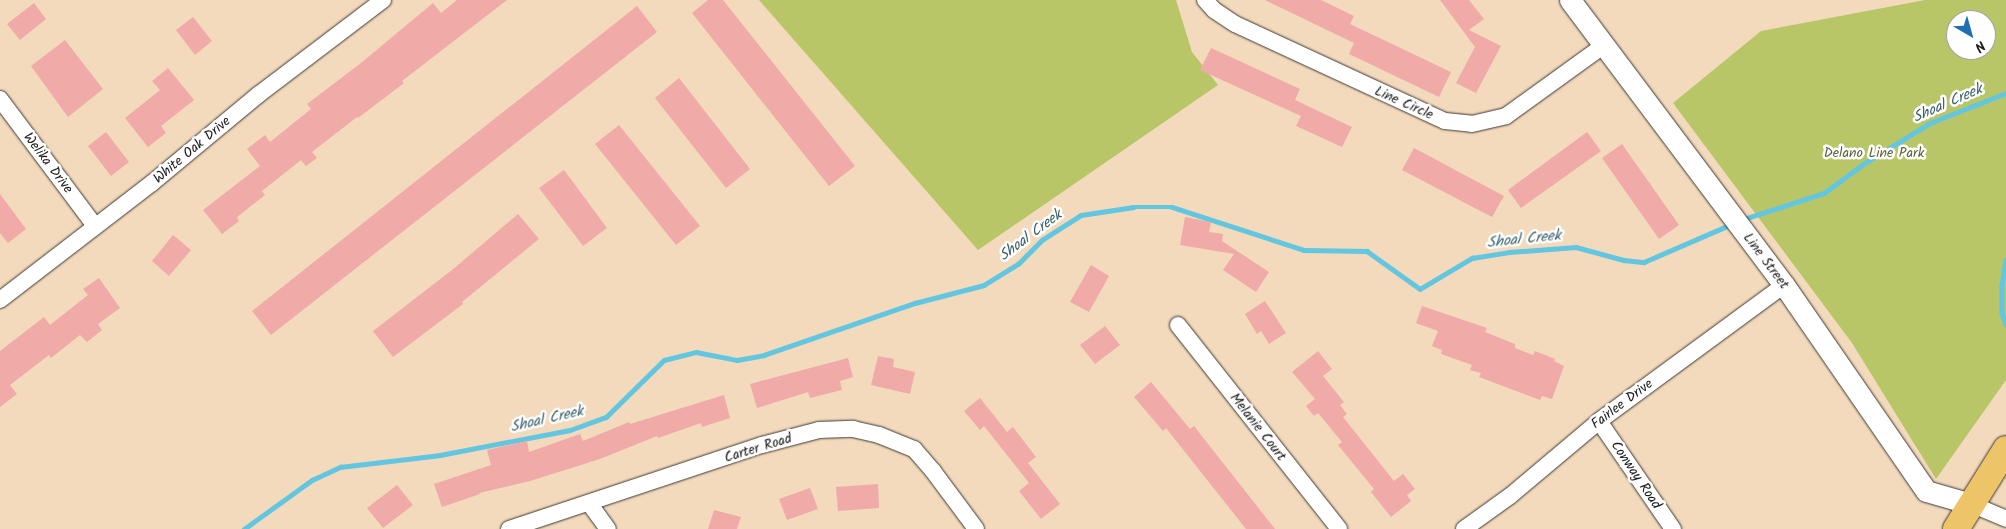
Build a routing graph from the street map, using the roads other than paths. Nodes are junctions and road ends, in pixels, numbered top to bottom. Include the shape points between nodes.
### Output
1 (383, 0) edge
2 (1205, 0) edge
3 (1570, 0) edge
4 (1603, 46) junction
5 (0, 99) edge
6 (95, 226) junction
7 (1784, 285) junction
8 (0, 300) edge
9 (1178, 325) dead end
10 (1599, 421) junction
11 (2006, 450) edge
12 (589, 503) junction
13 (1971, 504) junction
14 (2006, 519) edge
15 (509, 529) edge
16 (608, 529) edge
17 (976, 529) edge
18 (1338, 529) edge
19 (1464, 529) edge
20 (1673, 529) edge
21 (1956, 529) edge

1 - 6 street, White Oak Drive
2 - 4 street, Line Circle via 1235,24 1445,122 1472,124 1506,116
3 - 4 street, Line Street
4 - 7 street, Line Street
5 - 6 street, Welika Drive
6 - 8 street, White Oak Drive
7 - 10 street, Fairlee Drive
7 - 13 street, Line Street via 1926,491
9 - 18 street, Melanie Court
10 - 19 street, Fairlee Drive via 1510,496
10 - 20 street, Conway Road
11 - 13 main road
12 - 15 street, Carter Road
12 - 16 street
12 - 17 street, Carter Road via 762,445 819,430 853,429 914,449
13 - 14 street
13 - 21 main road

